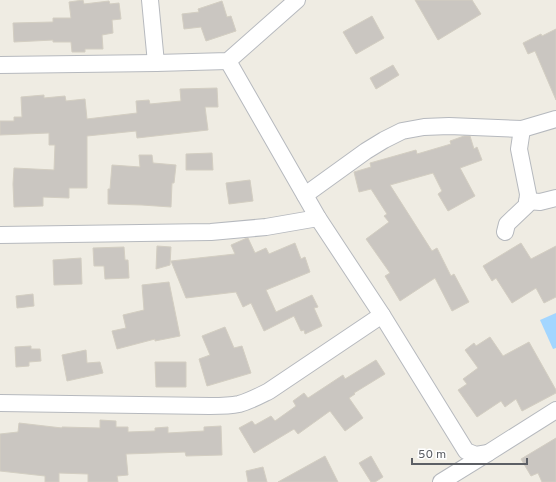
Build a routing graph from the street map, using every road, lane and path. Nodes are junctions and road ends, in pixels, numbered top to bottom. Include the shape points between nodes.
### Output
1 (150, 0) edge
2 (297, 0) edge
3 (228, 61) junction
4 (156, 63) junction
5 (0, 65) edge
6 (556, 119) edge
7 (522, 129) junction
8 (305, 195) junction
9 (556, 198) edge
10 (527, 201) junction
11 (318, 218) junction
12 (505, 232) dead end
13 (0, 234) edge
14 (382, 315) junction
15 (0, 403) edge
16 (556, 410) edge
17 (488, 452) junction
18 (441, 482) edge

1 - 4 street
2 - 3 street
3 - 4 street
3 - 8 street
4 - 5 street
6 - 7 street
7 - 8 street via 449,126 424,127 402,132 366,151
7 - 10 street via 519,148 528,194
8 - 11 street
9 - 10 street via 540,202
10 - 12 street via 507,224
11 - 13 street via 266,227 211,232
11 - 14 street
14 - 15 street via 269,391 239,404 210,406
14 - 17 street via 466,451 476,455
16 - 17 street
17 - 18 street

